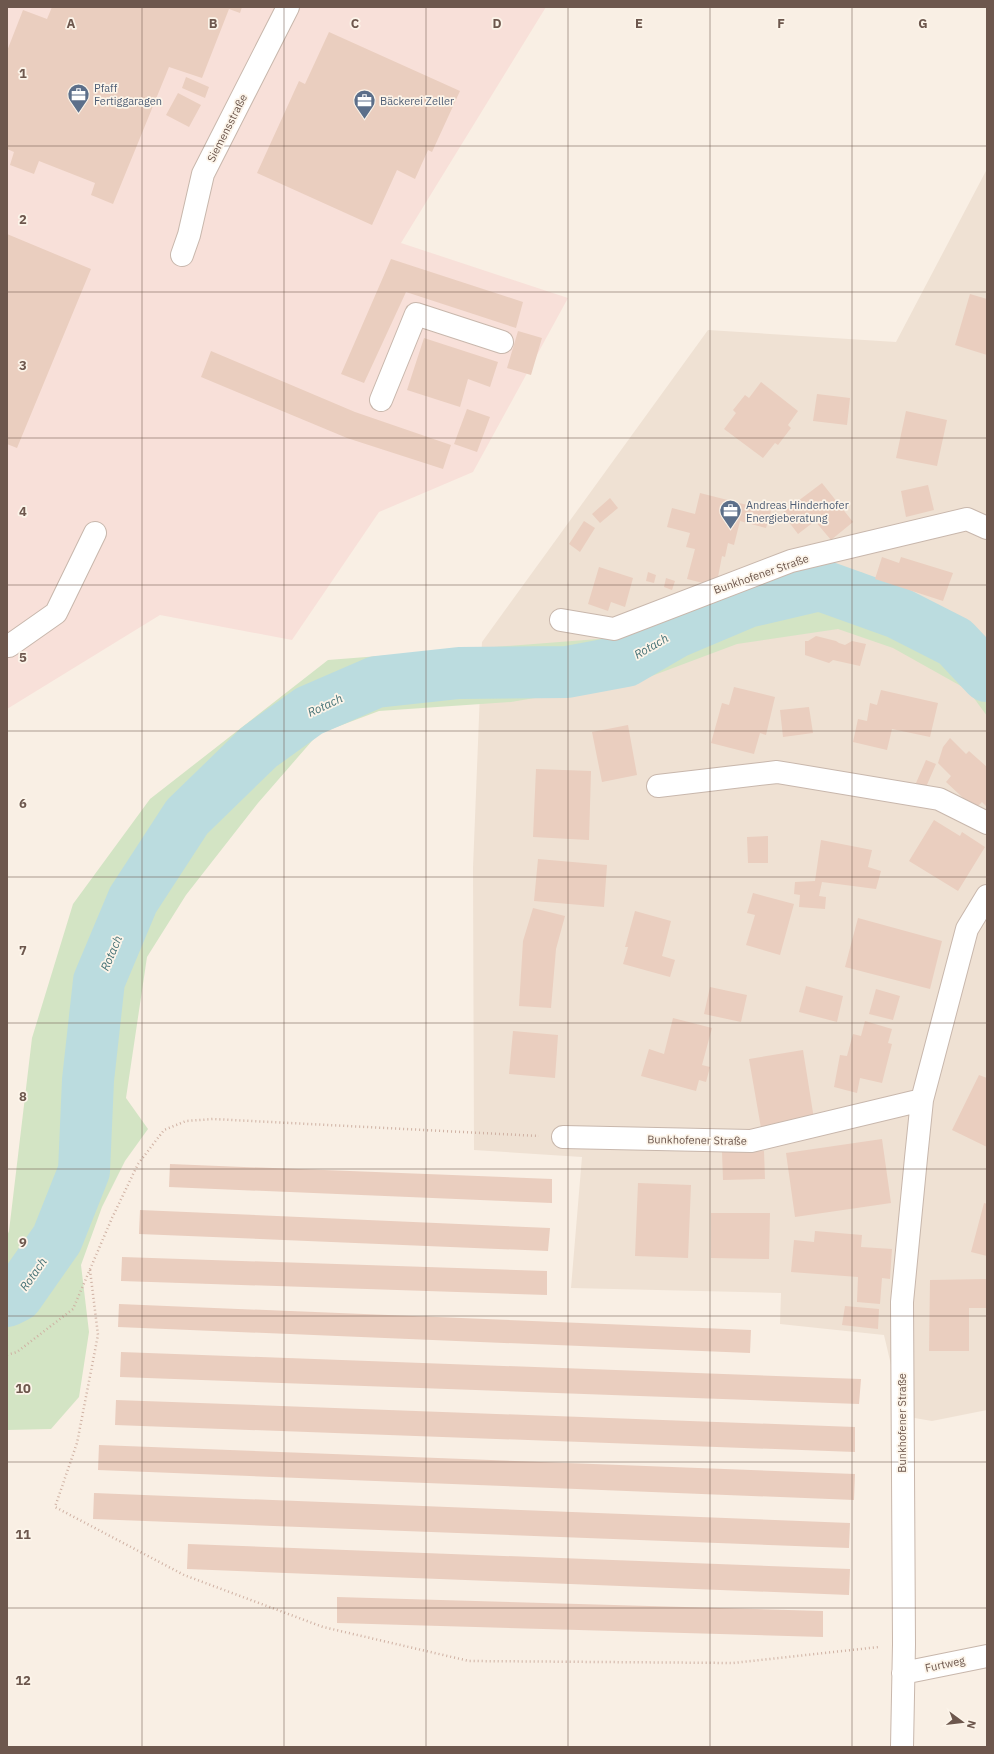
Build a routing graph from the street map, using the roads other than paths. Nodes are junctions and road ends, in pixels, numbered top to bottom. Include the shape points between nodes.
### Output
1 (288, 7) edge
2 (182, 255) dead end
3 (502, 342) dead end
4 (381, 400) dead end
5 (987, 528) edge
6 (95, 532) dead end
7 (561, 620) dead end
8 (7, 646) edge
9 (658, 786) dead end
10 (987, 823) edge
11 (987, 896) edge
12 (922, 1100) junction
13 (563, 1137) road end
14 (987, 1656) edge
15 (903, 1672) junction
16 (902, 1747) edge

1 - 2 street, Siemensstraße via 203,174
3 - 4 street via 416,314
5 - 7 street, Bunkhofener Straße via 967,519 791,562 614,629
6 - 8 street via 56,613
9 - 10 street via 777,772 939,799
11 - 12 street, Bunkhofener Straße via 968,929
12 - 13 street, Bunkhofener Straße via 751,1141
12 - 15 street, Bunkhofener Straße via 902,1302
14 - 15 street, Furtweg
15 - 16 street, Bunkhofener Straße

